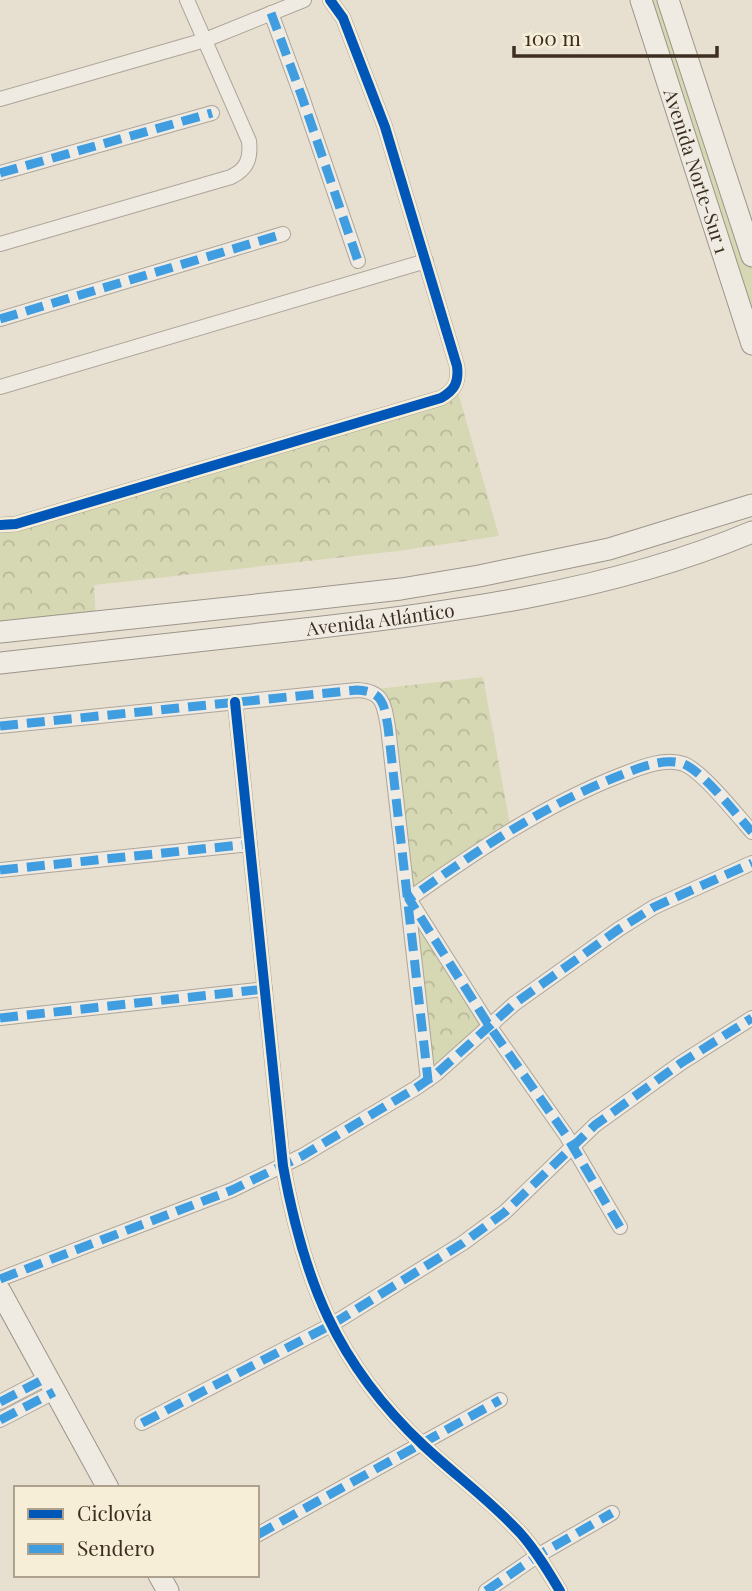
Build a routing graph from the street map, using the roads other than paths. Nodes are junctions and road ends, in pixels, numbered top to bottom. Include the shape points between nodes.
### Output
1 (187, 0) edge
2 (304, 0) edge
3 (330, 0) edge
4 (641, 0) edge
5 (668, 0) edge
6 (271, 13) junction
7 (205, 40) junction
8 (0, 99) edge
9 (212, 113) dead end
10 (0, 173) edge
11 (283, 234) dead end
12 (0, 244) edge
13 (752, 256) edge
14 (358, 261) dead end
15 (426, 261) junction
16 (0, 319) edge
17 (752, 344) edge
18 (0, 387) edge
19 (752, 505) edge
20 (0, 525) edge
21 (752, 532) edge
22 (0, 632) edge
23 (0, 663) edge
24 (235, 702) junction
25 (0, 726) edge
26 (752, 832) edge
27 (250, 844) junction
28 (752, 863) edge
29 (0, 870) edge
30 (409, 899) junction
31 (265, 989) junction
32 (0, 1018) edge
33 (752, 1018) edge
34 (490, 1027) junction
35 (428, 1080) junction
36 (572, 1146) junction
37 (283, 1166) junction
38 (620, 1227) dead end
39 (0, 1279) edge
40 (0, 1291) edge
41 (331, 1325) junction
42 (50, 1385) junction
43 (500, 1399) dead end
44 (0, 1402) edge
45 (0, 1420) edge
46 (142, 1423) dead end
47 (421, 1443) junction
48 (107, 1486) edge
49 (612, 1513) dead end
50 (259, 1534) edge
51 (537, 1556) junction
52 (486, 1591) edge
53 (560, 1591) edge

1 - 7 street
2 - 6 street
3 - 15 street via 343,18 385,127
4 - 17 main road, Avenida Norte-Sur 1
5 - 13 main road, Avenida Norte-Sur 1
6 - 7 street
6 - 14 street
7 - 8 street
7 - 12 street via 249,141 245,167 231,177
9 - 10 street
11 - 16 street
15 - 18 street
15 - 20 street via 459,376 450,393 16,524
19 - 22 main road, Avenida Atlántico via 610,549 479,576
21 - 23 main road, Avenida Atlántico via 618,576 472,606
24 - 25 street
24 - 27 street
24 - 30 street via 357,690 368,690 381,700
26 - 30 street via 691,768 674,762 652,764 541,812
27 - 29 street
27 - 31 street
28 - 34 street via 654,907 544,980
30 - 34 street
30 - 35 street
31 - 32 street
31 - 37 street
33 - 36 street via 681,1063
34 - 35 street
34 - 36 street
35 - 37 street
36 - 38 street
36 - 41 street via 489,1224
37 - 39 street via 220,1195
37 - 41 street via 297,1230
40 - 42 main road
41 - 46 street
41 - 47 street via 374,1392
42 - 44 street
42 - 45 street
42 - 48 main road
43 - 47 street
47 - 50 street
47 - 51 street via 509,1522
49 - 51 street
51 - 52 street
51 - 53 street

